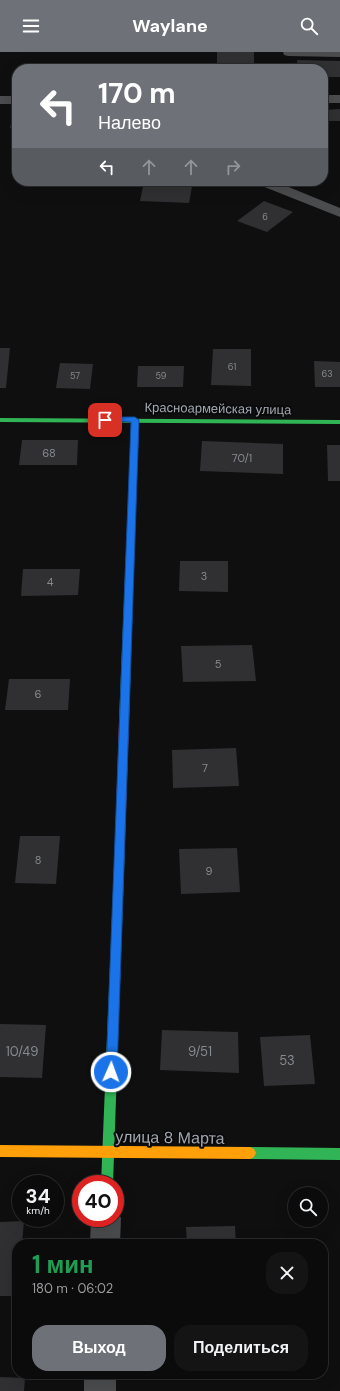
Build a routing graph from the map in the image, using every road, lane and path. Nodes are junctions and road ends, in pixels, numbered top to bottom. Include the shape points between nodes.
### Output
1 (340, 54) edge
2 (288, 56) edge
3 (340, 98) edge
4 (328, 99) edge
5 (0, 100) edge
6 (12, 100) edge
7 (274, 186) edge
8 (340, 213) edge
9 (0, 420) edge
10 (135, 420) junction
11 (340, 422) edge
12 (0, 1151) edge
13 (108, 1151) junction
14 (340, 1154) edge
15 (107, 1175) edge
16 (106, 1227) edge
17 (105, 1239) edge
18 (100, 1379) edge
19 (100, 1391) edge

1 - 2 lane
3 - 4 street
5 - 6 street
7 - 8 street
9 - 10 street, Красноармейская улица
10 - 11 street, Красноармейская улица
10 - 13 street
12 - 13 street, улица 8 Марта
13 - 14 street, улица 8 Марта
13 - 15 street
16 - 17 street
18 - 19 street

